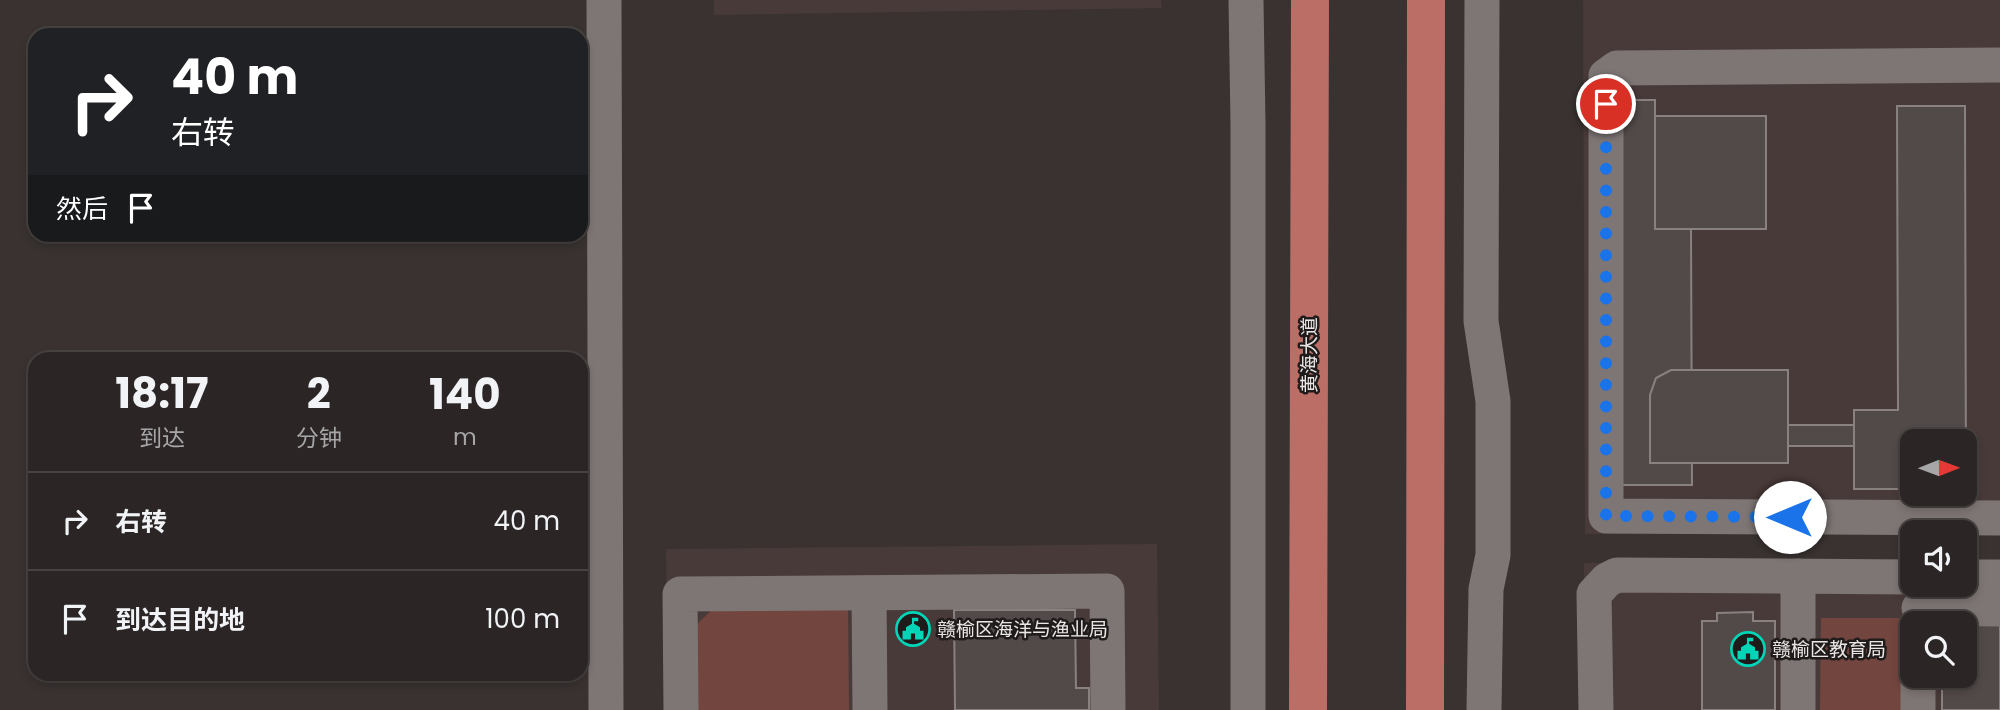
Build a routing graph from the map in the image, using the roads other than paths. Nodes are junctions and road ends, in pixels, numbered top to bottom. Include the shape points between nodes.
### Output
1 (604, 0) edge
2 (1246, 0) edge
3 (1310, 0) edge
4 (1426, 0) edge
5 (1482, 0) edge
6 (2000, 65) edge
7 (2000, 518) edge
8 (1798, 576) junction
9 (1977, 577) edge
10 (2000, 577) edge
11 (869, 593) junction
12 (1917, 598) edge
13 (2000, 609) edge
14 (1919, 688) edge
15 (606, 710) edge
16 (681, 710) edge
17 (870, 710) edge
18 (1108, 710) edge
19 (1248, 710) edge
20 (1308, 710) edge
21 (1425, 710) edge
22 (1484, 710) edge
23 (1595, 710) edge
24 (1798, 710) edge
25 (1918, 710) edge

1 - 15 street
2 - 19 street
3 - 20 main road, 黄海大道
4 - 21 main road
5 - 22 street via 1481,321 1493,401 1493,555 1486,589
6 - 7 street via 1617,68 1606,76 1606,516
8 - 12 street
8 - 23 street via 1618,575 1607,580 1594,594
8 - 24 street
9 - 10 street
11 - 16 street via 680,594
11 - 17 street
11 - 18 street via 1107,591
12 - 13 street
14 - 25 street

